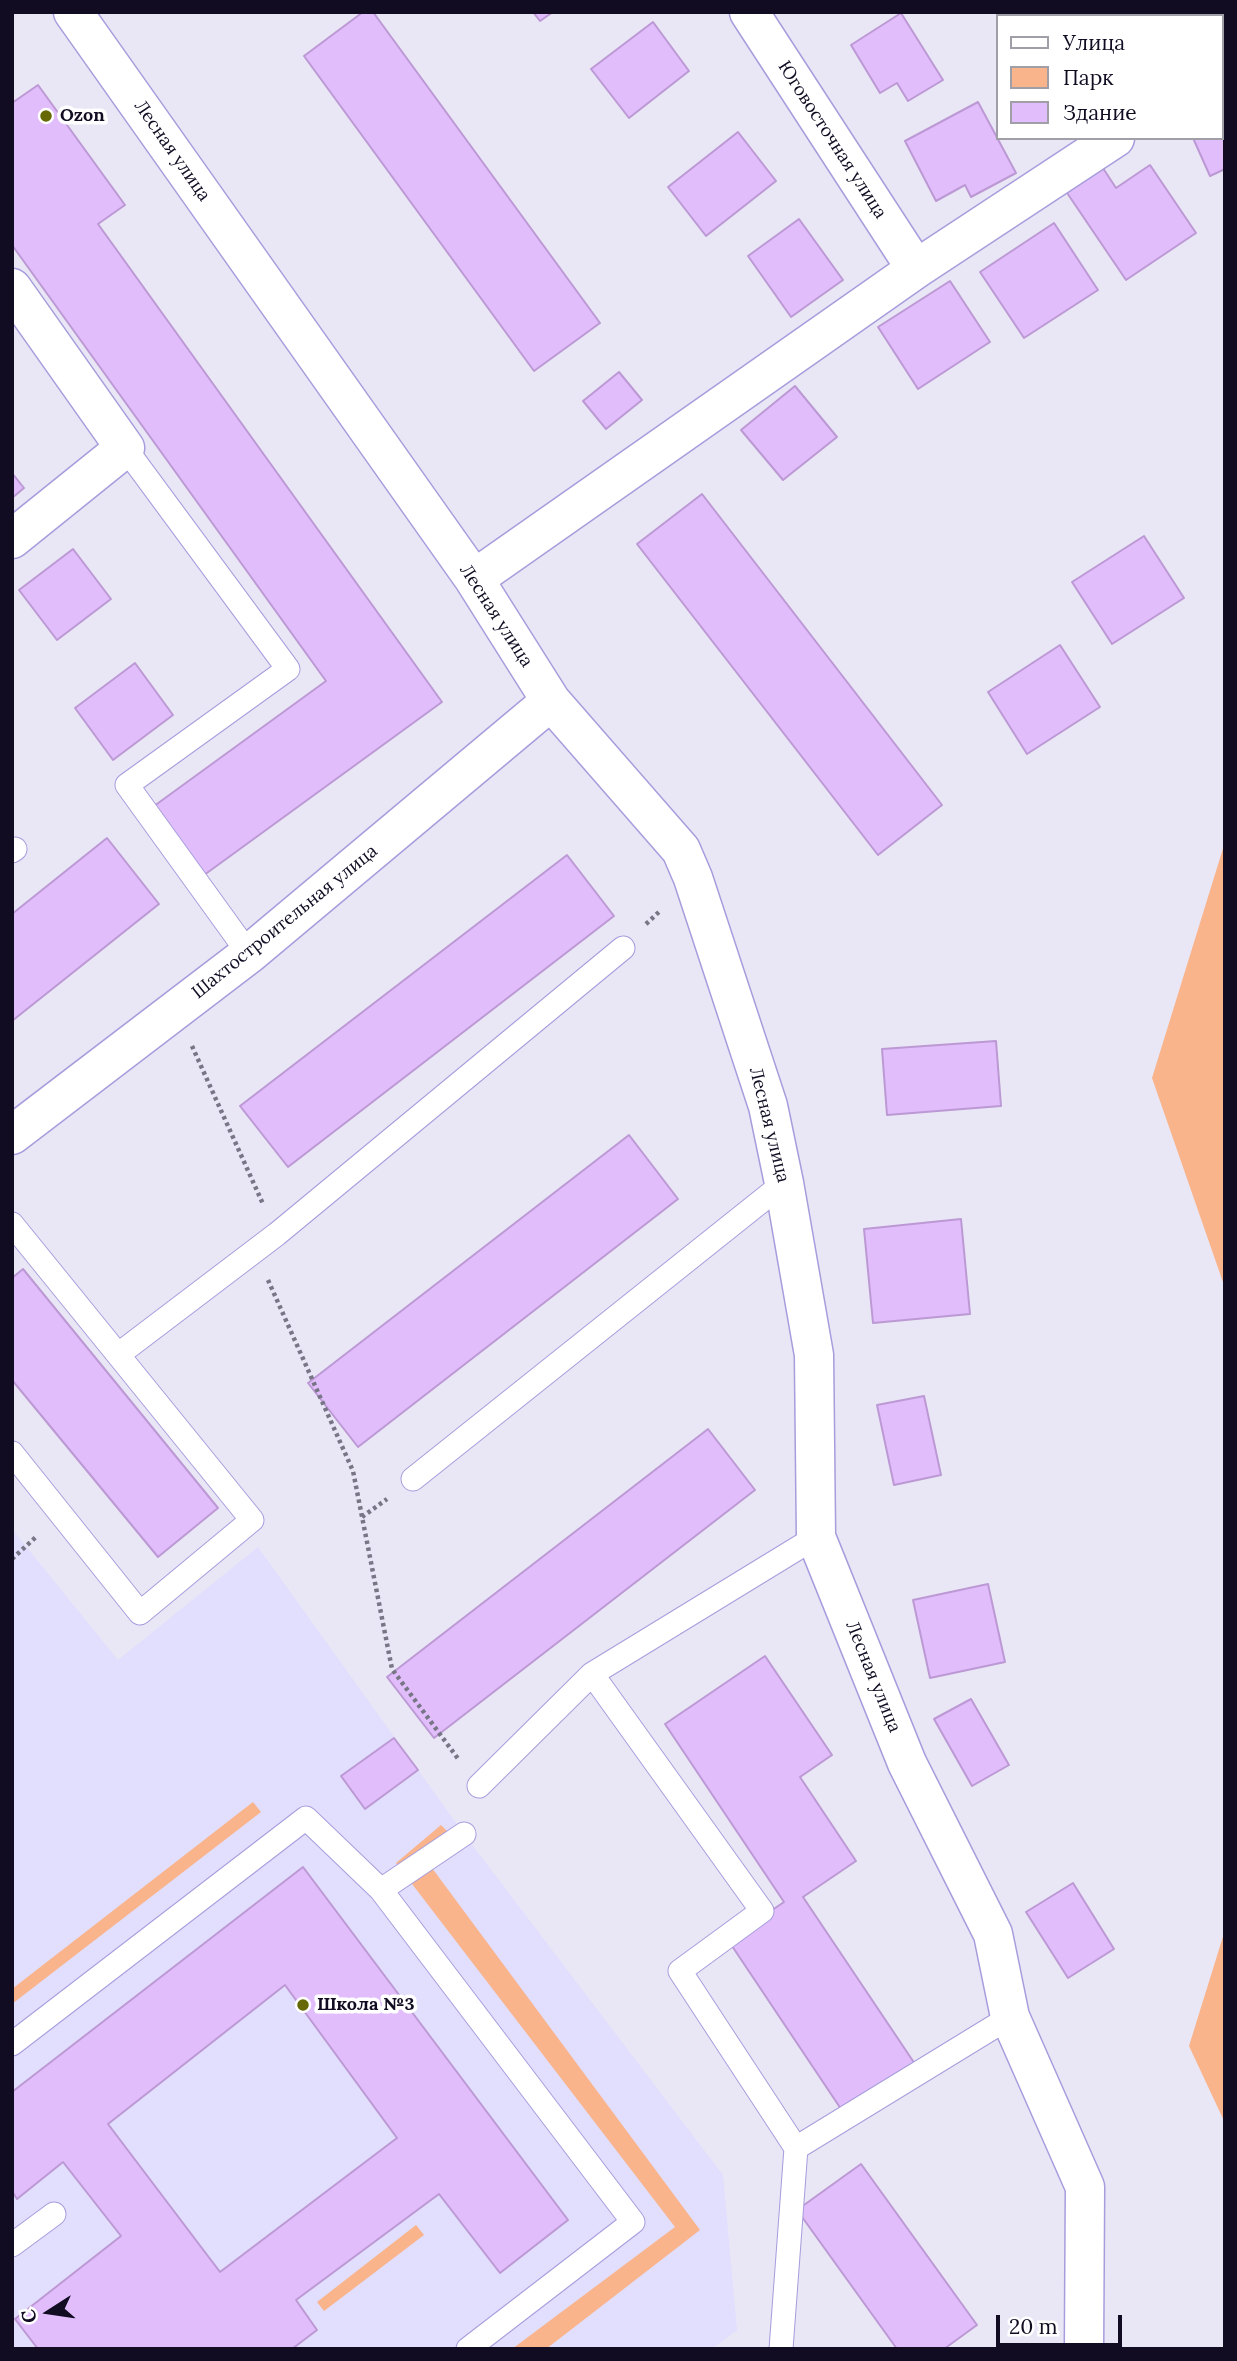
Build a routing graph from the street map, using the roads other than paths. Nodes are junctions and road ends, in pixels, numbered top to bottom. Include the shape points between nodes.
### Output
1 (73, 12) edge
2 (749, 12) edge
3 (1112, 140) edge
4 (916, 269) junction
5 (12, 288) edge
6 (125, 448) junction
7 (12, 538) edge
8 (474, 579) junction
9 (551, 701) junction
10 (623, 948) dead end
11 (249, 954) junction
12 (12, 1135) edge
13 (784, 1183) junction
14 (12, 1224) edge
15 (119, 1354) junction
16 (12, 1453) edge
17 (414, 1479) dead end
18 (816, 1537) junction
19 (592, 1674) junction
20 (479, 1786) road end
21 (464, 1834) dead end
22 (381, 1890) junction
23 (1010, 2017) junction
24 (12, 2044) edge
25 (796, 2148) junction
26 (54, 2214) dead end
27 (12, 2245) edge
28 (468, 2349) edge
29 (780, 2349) edge
30 (1084, 2349) edge

1 - 8 street, Лесная улица
2 - 4 street, Юговосточная улица
3 - 4 street
4 - 8 street
5 - 6 street
6 - 7 street
6 - 11 lane via 288,669 127,785
8 - 9 street, Лесная улица
9 - 11 street, Шахтостроительная улица
9 - 13 street, Лесная улица via 681,850 768,1106
10 - 15 lane via 277,1234
11 - 12 street, Шахтостроительная улица
13 - 17 lane
13 - 18 street, Лесная улица via 814,1355
14 - 15 lane
15 - 16 lane via 252,1520 140,1613
18 - 19 lane
18 - 23 street, Лесная улица via 907,1763 993,1934
19 - 20 lane
19 - 25 lane via 762,1911 680,1971
21 - 22 lane
22 - 24 lane via 306,1818
22 - 28 lane via 633,2222
23 - 25 lane
23 - 30 street, Лесная улица via 1085,2187
25 - 29 lane
26 - 27 lane

